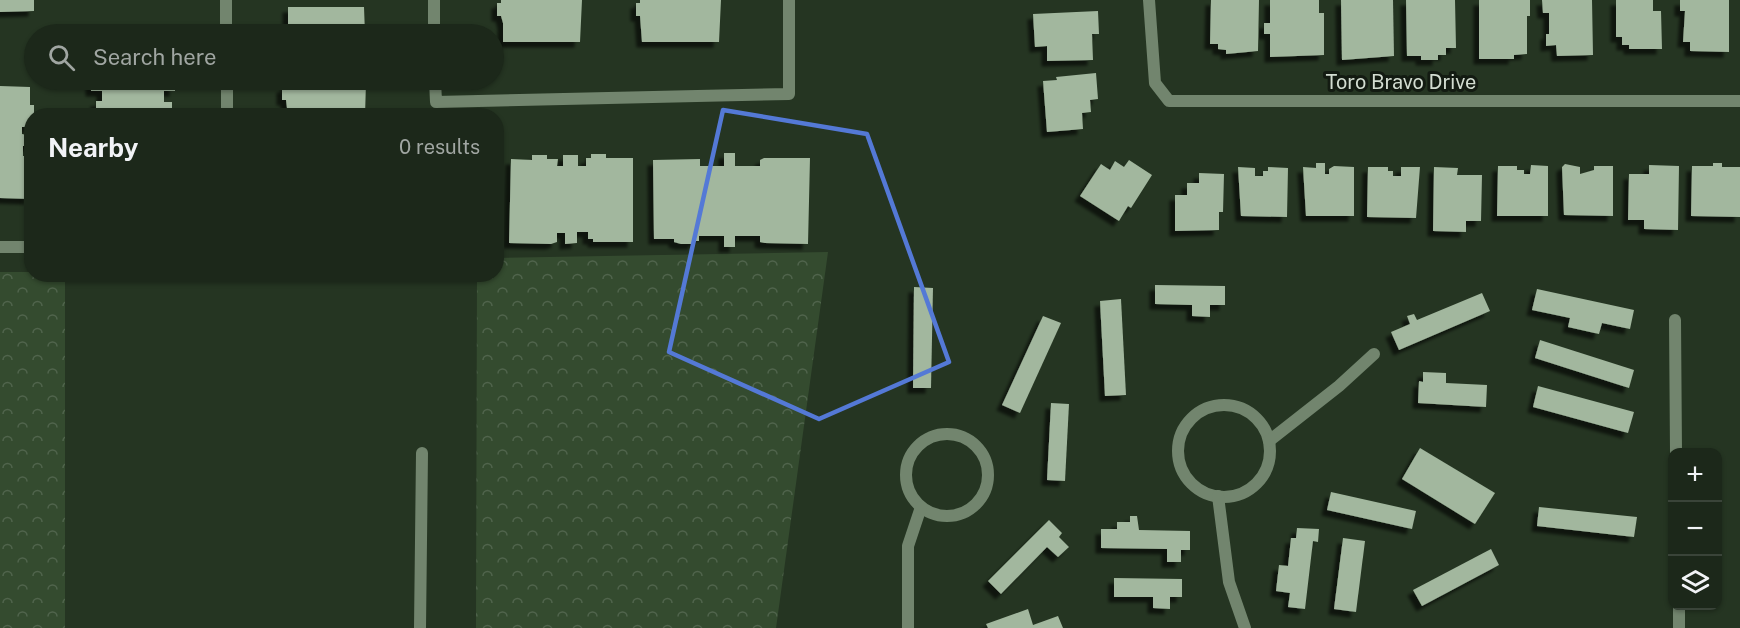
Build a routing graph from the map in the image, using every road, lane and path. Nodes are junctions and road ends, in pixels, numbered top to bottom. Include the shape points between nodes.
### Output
1 (226, 0) edge
2 (434, 0) edge
3 (789, 0) edge
4 (1149, 0) edge
5 (226, 24) edge
6 (434, 24) edge
7 (227, 90) edge
8 (435, 90) edge
9 (1740, 101) edge
10 (227, 108) edge
11 (0, 247) edge
12 (24, 247) edge
13 (1675, 320) dead end
14 (1374, 354) dead end
15 (1269, 441) junction
16 (1677, 448) edge
17 (422, 453) dead end
18 (1218, 496) junction
19 (921, 507) junction
20 (1679, 610) edge
21 (420, 628) edge
22 (908, 628) edge
23 (1245, 628) edge
24 (1679, 628) edge

1 - 5 street
2 - 6 street
3 - 8 street via 789,94 436,102
4 - 9 street, Toro Bravo Drive via 1155,83 1169,101
7 - 10 street
11 - 12 street
13 - 16 street
14 - 15 street
15 - 18 street via 1270,460 1255,486 1242,494
15 - 18 street via 1258,418 1231,405 1215,405 1189,420 1181,434 1180,464 1198,489
17 - 21 street
18 - 23 street via 1229,582
19 - 19 street via 948,517 974,507 983,497 989,471 978,447 956,434 942,434 919,445 906,469 906,484
19 - 22 street via 908,546
20 - 24 street

